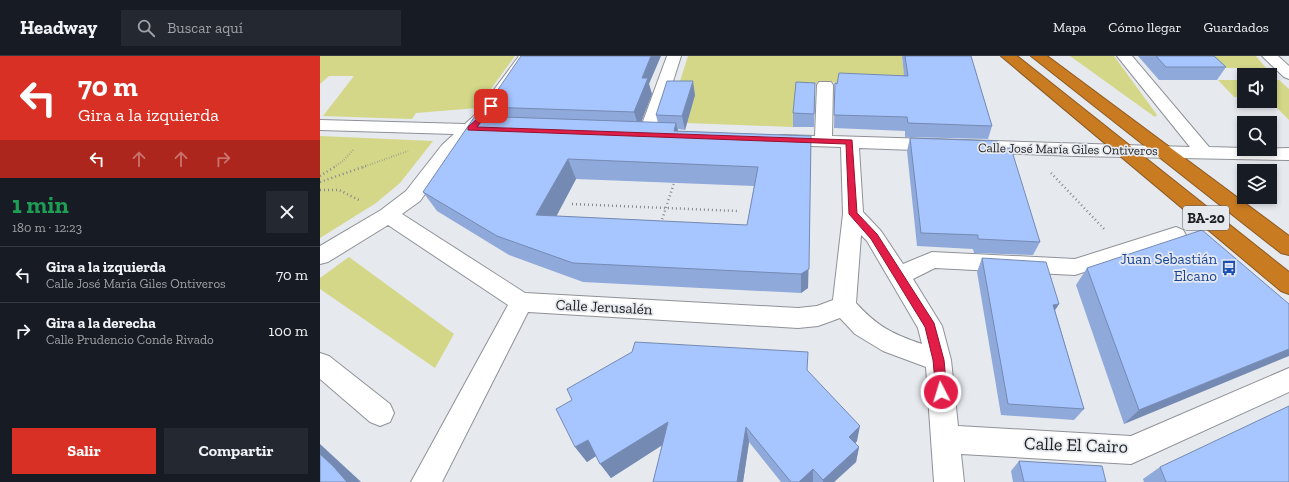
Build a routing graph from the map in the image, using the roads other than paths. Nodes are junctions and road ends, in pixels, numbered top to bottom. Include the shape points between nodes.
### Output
1 (526, 56) edge
2 (674, 56) edge
3 (1008, 56) edge
4 (1038, 56) edge
5 (1124, 56) edge
6 (1269, 56) edge
7 (1289, 74) edge
8 (825, 85) dead end
9 (320, 125) edge
10 (471, 129) junction
11 (516, 130) edge
12 (647, 135) edge
13 (765, 139) edge
14 (823, 141) junction
15 (850, 142) junction
16 (1123, 150) junction
17 (1163, 151) junction
18 (1203, 152) junction
19 (1289, 154) edge
20 (853, 214) junction
21 (388, 215) junction
22 (1176, 235) dead end
23 (1289, 247) edge
24 (320, 256) edge
25 (899, 276) junction
26 (1289, 285) edge
27 (521, 302) junction
28 (844, 306) junction
29 (938, 360) junction
30 (320, 364) edge
31 (1289, 380) edge
32 (380, 413) dead end
33 (945, 439) junction
34 (426, 482) edge
35 (949, 482) edge

1 - 10 street via 482,118
2 - 12 street
3 - 16 highway, BA-20
4 - 17 highway, BA-20
5 - 18 street
6 - 7 street
8 - 14 street
9 - 10 street
10 - 11 street
10 - 21 street via 448,149 413,196
13 - 14 street, Calle José María Giles Ontiveros
14 - 15 street, Calle José María Giles Ontiveros
15 - 16 street, Calle José María Giles Ontiveros
15 - 20 street
16 - 17 street, Calle José María Giles Ontiveros
16 - 26 highway, BA-20
17 - 18 street, Calle José María Giles Ontiveros
17 - 23 highway, BA-20
18 - 19 street, Calle José María Giles Ontiveros
20 - 25 street via 874,236
20 - 28 street via 844,280
21 - 24 street
21 - 27 street, Calle Jerusalén
22 - 25 street via 1075,267 932,260
25 - 29 street via 930,326
27 - 28 street, Calle Jerusalén via 798,318 818,316
27 - 34 street
28 - 29 street via 863,327 892,344
29 - 33 street
30 - 32 street
31 - 33 street, Calle El Cairo via 1131,450
33 - 35 street

